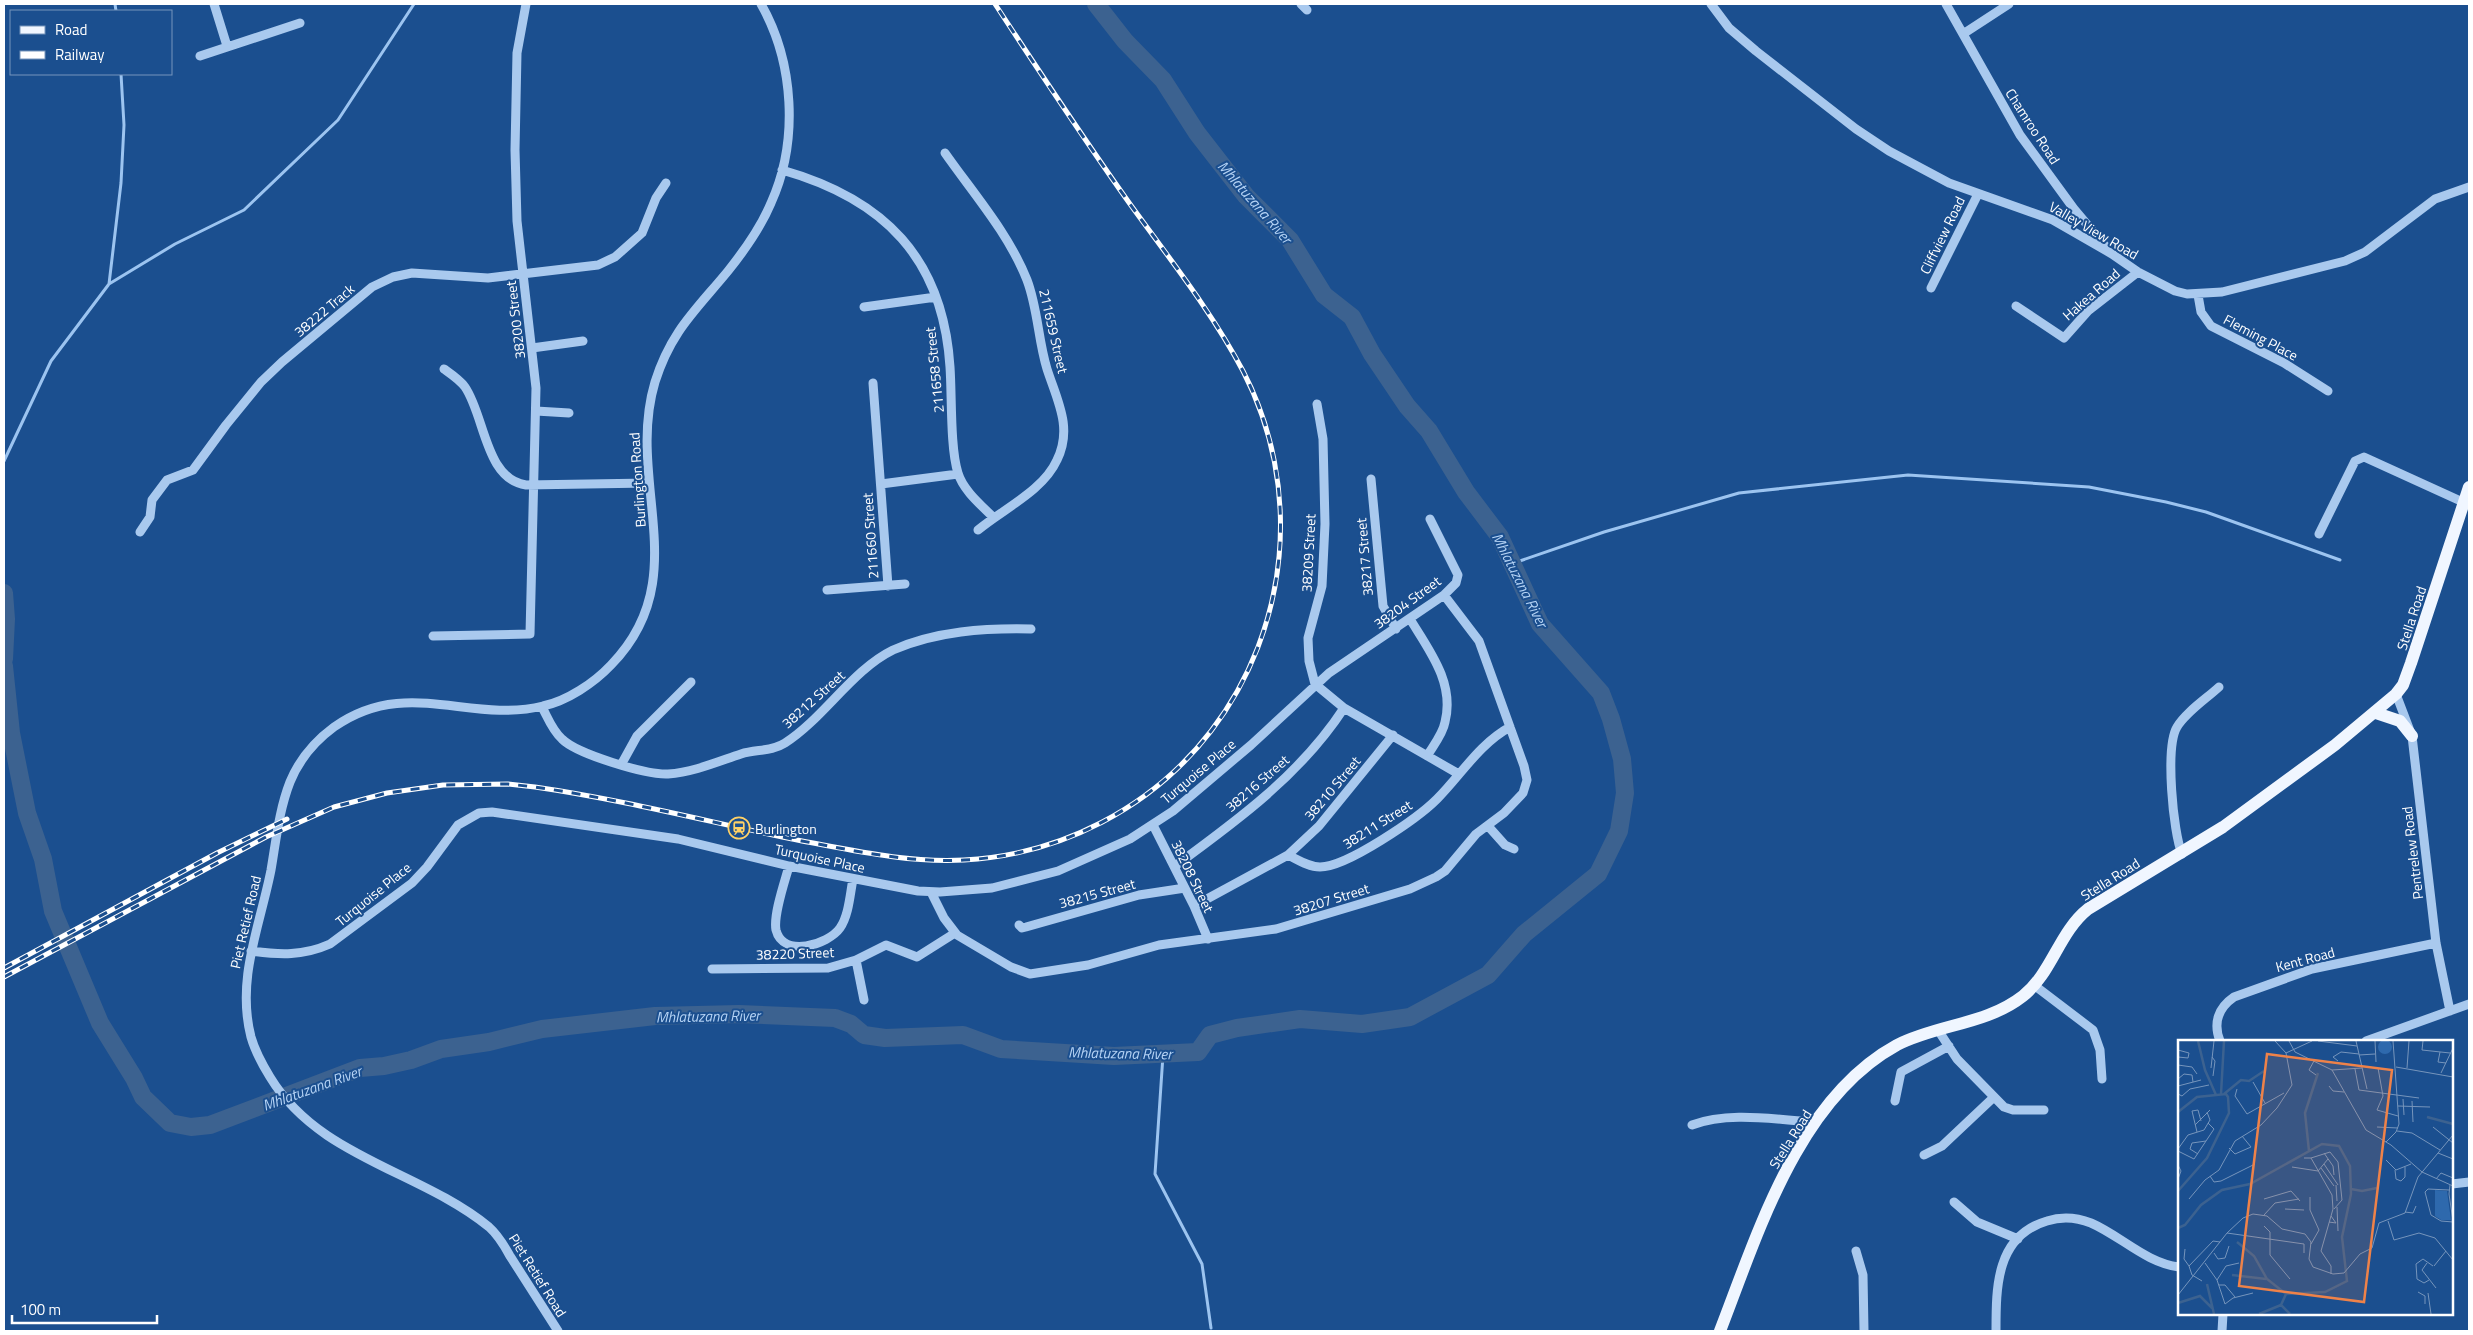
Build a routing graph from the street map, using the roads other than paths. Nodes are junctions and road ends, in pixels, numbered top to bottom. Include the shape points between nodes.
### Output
1 (214, 4) edge
2 (526, 4) edge
3 (761, 4) edge
4 (1711, 4) edge
5 (1946, 4) edge
6 (2009, 4) edge
7 (300, 23) dead end
8 (1963, 34) junction
9 (227, 46) junction
10 (200, 56) dead end
11 (944, 153) dead end
12 (782, 170) junction
13 (666, 183) dead end
14 (2469, 187) edge
15 (1978, 194) junction
16 (2112, 254) junction
17 (2138, 272) junction
18 (523, 274) junction
19 (1931, 288) dead end
20 (2198, 294) junction
21 (936, 297) junction
22 (2016, 306) dead end
23 (864, 307) dead end
24 (583, 341) dead end
25 (532, 348) junction
26 (444, 369) dead end
27 (873, 383) dead end
28 (2328, 391) dead end
29 (1317, 404) dead end
30 (536, 411) junction
31 (569, 413) dead end
32 (958, 474) junction
33 (1370, 478) dead end
34 (649, 483) junction
35 (881, 484) junction
36 (533, 485) junction
37 (2469, 487) edge
38 (2464, 503) junction
39 (993, 517) junction
40 (1430, 519) dead end
41 (978, 530) dead end
42 (140, 532) dead end
43 (2319, 534) dead end
44 (906, 584) dead end
45 (888, 586) junction
46 (827, 590) dead end
47 (1444, 595) junction
48 (1410, 619) junction
49 (1031, 629) dead end
50 (1396, 629) junction
51 (433, 636) dead end
52 (691, 682) dead end
53 (1315, 684) junction
54 (2219, 688) dead end
55 (2396, 694) junction
56 (542, 707) junction
57 (1344, 708) junction
58 (365, 710) joint
59 (2376, 713) junction
60 (1510, 728) junction
61 (1393, 735) junction
62 (2412, 736) junction
63 (1427, 756) junction
64 (621, 764) junction
65 (1458, 774) junction
66 (1153, 825) junction
67 (1488, 826) junction
68 (1514, 849) dead end
69 (2182, 854) junction
70 (1288, 855) junction
71 (789, 866) junction
72 (1175, 866) junction
73 (853, 879) junction
74 (1185, 888) junction
75 (931, 892) junction
76 (1194, 906) junction
77 (1019, 925) dead end
78 (955, 933) junction
79 (1208, 939) junction
80 (2436, 943) junction
81 (251, 950) junction
82 (856, 960) junction
83 (712, 969) dead end
84 (2034, 985) junction
85 (864, 1000) dead end
86 (2469, 1004) edge
87 (2450, 1011) junction
88 (1938, 1030) junction
89 (2220, 1040) edge
90 (2369, 1040) edge
91 (1949, 1046) junction
92 (2102, 1079) dead end
93 (1994, 1097) junction
94 (1895, 1101) dead end
95 (2044, 1110) dead end
96 (1816, 1122) junction
97 (1692, 1125) dead end
98 (1924, 1155) dead end
99 (2469, 1182) edge
100 (2453, 1184) edge
101 (1954, 1202) dead end
102 (2018, 1239) junction
103 (1856, 1250) dead end
104 (2178, 1266) edge
105 (2223, 1315) edge
106 (558, 1331) edge
107 (1720, 1331) edge
108 (1864, 1331) edge
109 (1996, 1331) edge
110 (2222, 1331) edge

1 - 9 street
2 - 18 street, 38200 Street via 517,53 515,105 516,196
3 - 12 street, Burlington Road via 775,34 787,82 788,129
4 - 15 street, Valley View Road via 1729,28 1746,43 1856,129 1920,170
5 - 8 street, Chamroo Road
6 - 8 street
7 - 9 street
8 - 16 street, Chamroo Road via 2020,135 2074,209
9 - 10 street
11 - 39 street, 211659 Street via 1004,236 1027,281 1047,368 1064,420 1062,448 1049,473
12 - 21 street, 211658 Street via 830,186 879,215 908,245
12 - 34 street, Burlington Road via 771,202 746,246 692,310 668,349 655,382 647,422
13 - 18 street, 38222 Track via 656,198 642,233 608,262
14 - 20 street, Valley View Road via 2435,199 2365,252 2350,259 2222,292
15 - 16 street, Valley View Road via 2054,220
15 - 19 street, Cliffview Road
16 - 17 street, Valley View Road
17 - 20 street, Valley View Road via 2175,292
17 - 22 street, Hakea Road via 2088,311 2064,338
18 - 25 street, 38200 Street
18 - 42 street, 38222 Track via 488,278 412,273 393,277 372,287 261,382 194,470 167,480 152,500 150,517
20 - 28 street, Fleming Place via 2201,312 2211,326 2284,363
21 - 23 street
21 - 32 street, 211658 Street via 947,336
24 - 25 street
25 - 30 street, 38200 Street
26 - 36 street via 464,385 501,471 517,484
27 - 35 street, 211660 Street
29 - 53 street, 38209 Street via 1323,439 1325,524 1322,586 1308,643
30 - 31 street
30 - 36 street, 38200 Street
32 - 35 street, 211660 Street
32 - 39 street
33 - 50 street, 38217 Street via 1383,606
34 - 36 street
34 - 56 street, Burlington Road via 656,551 655,576 651,598 639,627 630,644 594,680
35 - 45 street, 211660 Street
36 - 51 street, 38200 Street via 530,634
37 - 38 main road, Stella Road
38 - 43 street via 2364,457 2356,461
38 - 55 main road, Stella Road via 2408,672
39 - 41 street, 211659 Street
40 - 47 street, 38204 Street via 1458,575 1456,583
44 - 45 street, 211660 Street
45 - 46 street, 211660 Street
47 - 48 street, 38204 Street
47 - 60 street, 38207 Street via 1479,641
48 - 50 street, 38204 Street
48 - 63 street via 1432,655 1445,686 1445,724
49 - 64 street, 38212 Street via 964,632 916,641 892,651 873,663 819,716 775,748 747,752 705,768 667,774 650,773
50 - 53 street, 38204 Street
52 - 64 street via 637,736
53 - 57 street
53 - 66 street, Turquoise Place via 1189,799
54 - 69 street via 2178,725 2173,738 2176,840
55 - 59 main road, Stella Road
55 - 62 street, Pentrelew Road
56 - 58 street, Burlington Road via 493,709 406,701
56 - 64 street, 38212 Street via 562,740
57 - 61 street
57 - 72 street, 38216 Street via 1308,755 1283,781
58 - 81 street, Piet Retief Road via 341,722 315,743 291,778
59 - 62 main road via 2400,721
59 - 69 main road, Stella Road via 2278,788
60 - 65 street, 38211 Street via 1495,737
60 - 67 street, 38207 Street via 1526,773 1526,786 1511,807
61 - 63 street
61 - 70 street, 38210 Street via 1319,826
62 - 80 street, Pentrelew Road
63 - 65 street
65 - 70 street, 38211 Street via 1439,797 1410,822 1343,861 1316,867
66 - 72 street, 38208 Street
66 - 75 street, Turquoise Place via 1106,852 1058,871 992,888
67 - 68 street via 1505,845
67 - 79 street, 38207 Street via 1476,834 1445,871 1419,885 1293,926
69 - 84 main road, Stella Road via 2079,916
70 - 76 street, 38210 Street
71 - 73 street, Turquoise Place
71 - 73 street via 776,924 780,938 789,944 811,946 840,929
71 - 81 street, Turquoise Place via 661,836 513,814 479,814 458,825 412,883 330,944 317,951 295,955
72 - 74 street, 38208 Street
73 - 75 street, Turquoise Place
74 - 76 street, 38208 Street
74 - 77 street, 38215 Street via 1139,895 1022,928
75 - 78 street, 38207 Street
76 - 79 street, 38208 Street
78 - 79 street, 38207 Street via 1011,967 1030,974 1088,965 1159,945
78 - 82 street, 38220 Street via 917,957 886,945
80 - 87 street, Pentrelew Road
80 - 89 street, Kent Road via 2312,969 2234,997 2226,1002 2219,1014 2216,1025
81 - 106 street, Piet Retief Road via 245,1001 252,1039 273,1083 297,1112 339,1145 446,1198 495,1232
82 - 83 street, 38220 Street via 828,968
82 - 85 street
84 - 88 main road, Stella Road via 2021,998 2001,1009 1970,1022
84 - 92 street via 2093,1030 2100,1050
86 - 87 street
87 - 90 street
88 - 91 street
88 - 96 main road, Stella Road via 1910,1039 1878,1058 1841,1092
91 - 93 street via 1957,1059
91 - 94 street via 1901,1072
93 - 95 street via 2008,1108
93 - 98 street via 1942,1146
96 - 97 street via 1728,1118 1708,1119
96 - 107 main road, Stella Road via 1778,1186
99 - 100 street
101 - 102 street via 1977,1222
102 - 104 street via 2033,1225 2057,1218 2072,1218 2091,1223 2154,1260
102 - 109 street via 2003,1259 1999,1275
103 - 108 street via 1863,1275
105 - 110 street

